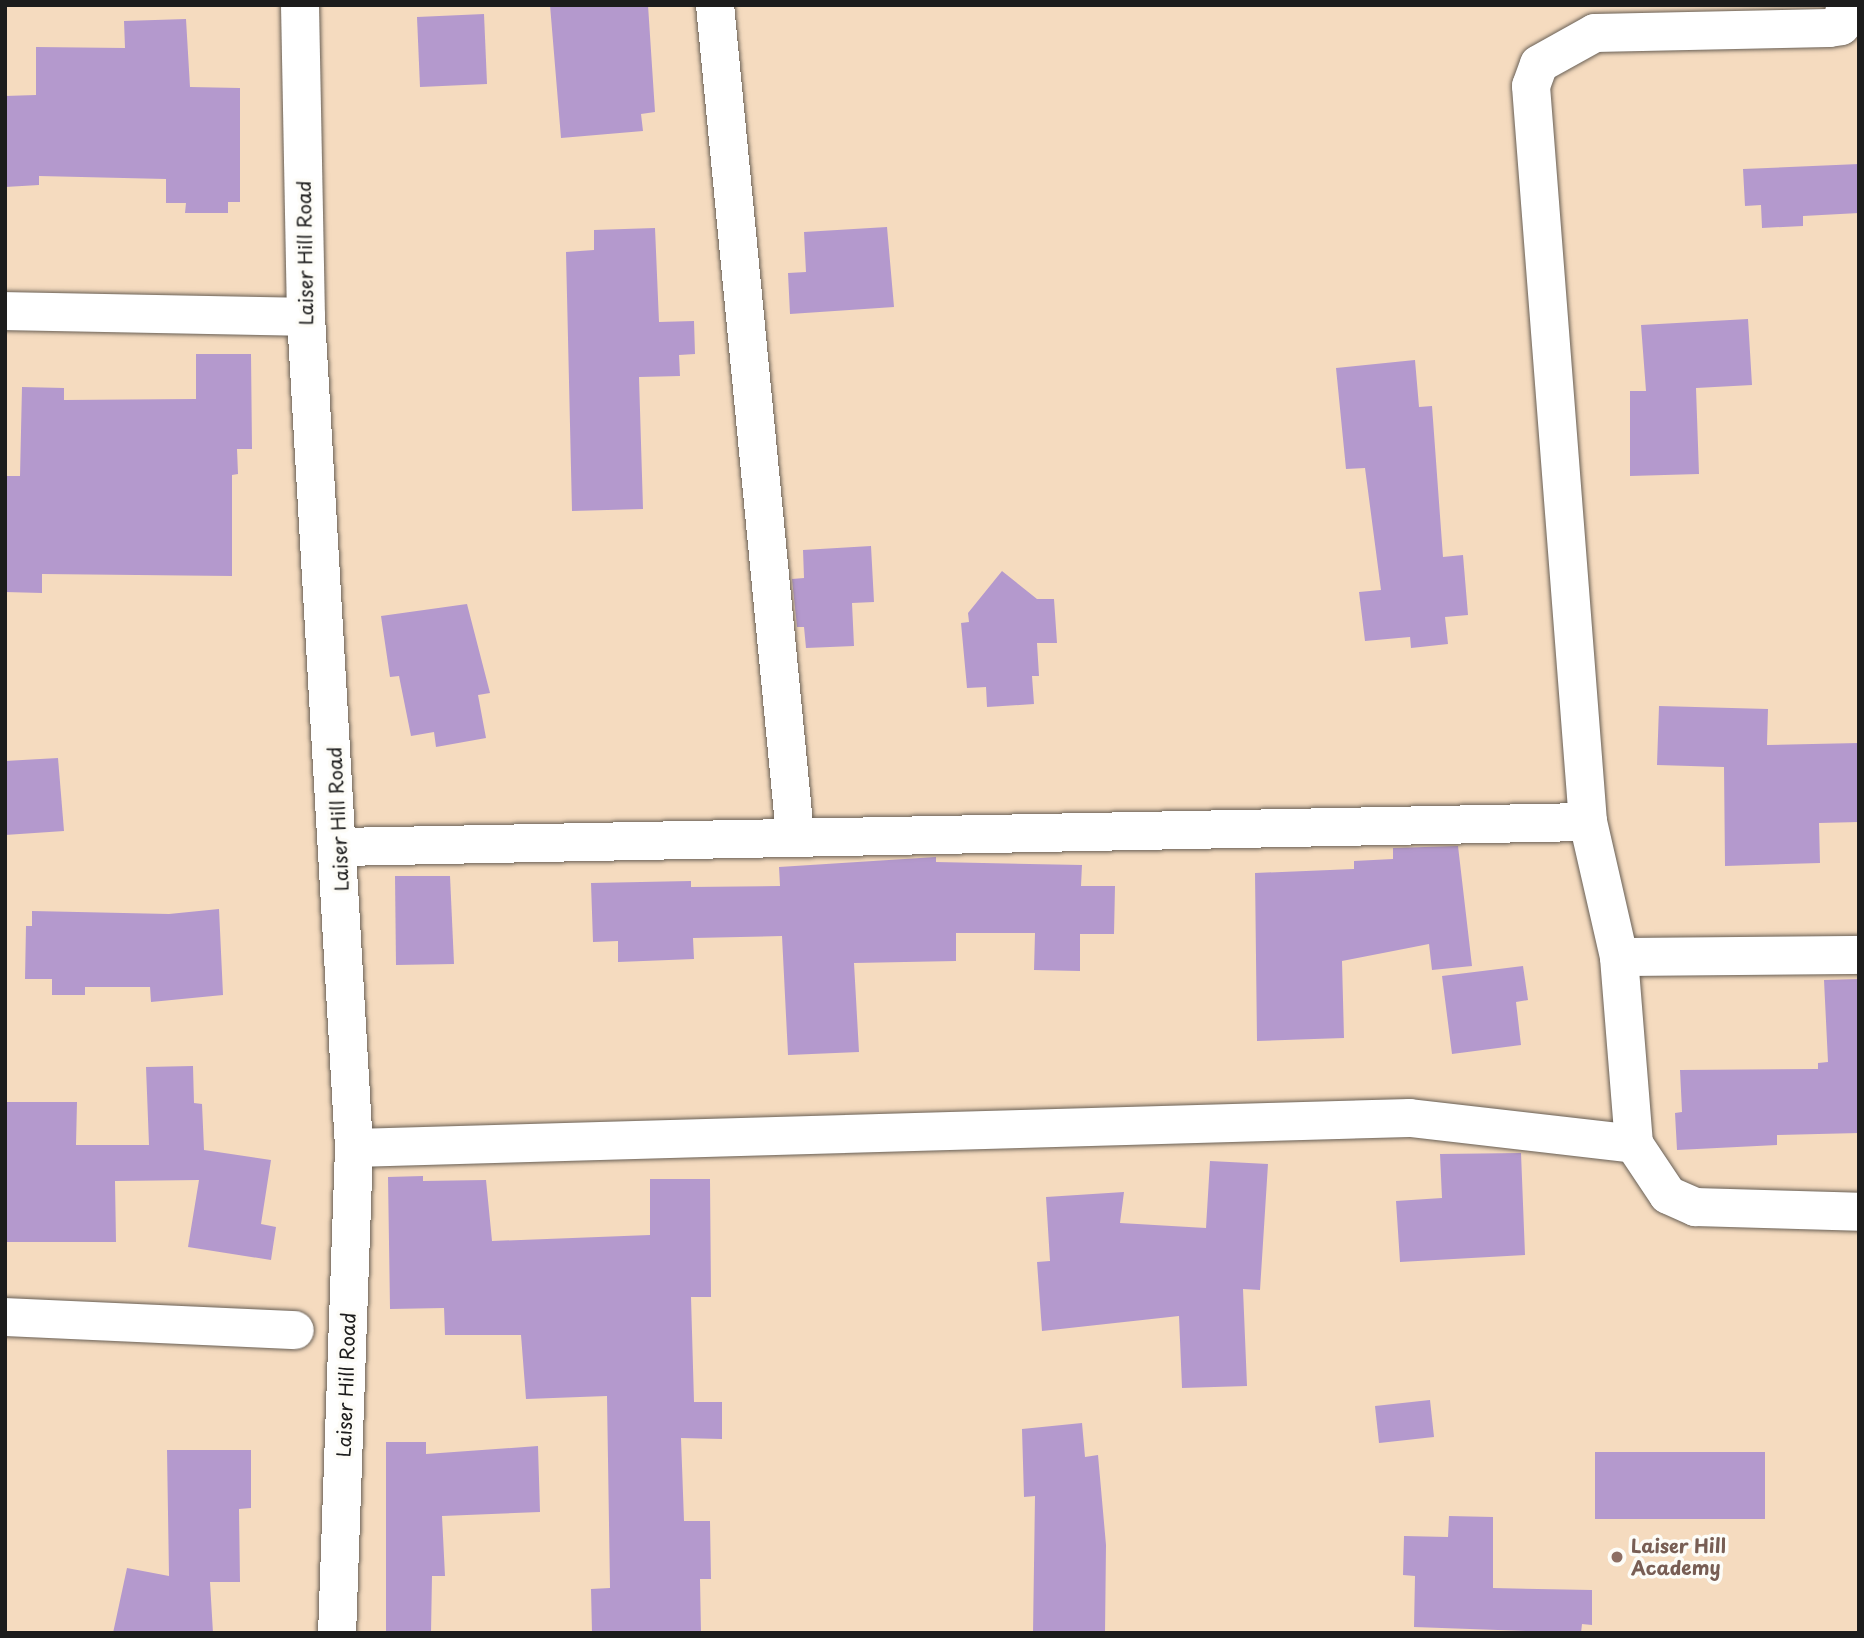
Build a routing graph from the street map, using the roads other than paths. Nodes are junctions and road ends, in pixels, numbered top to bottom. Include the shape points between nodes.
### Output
1 (300, 5) edge
2 (715, 5) edge
3 (1846, 5) edge
4 (5, 311) edge
5 (306, 317) junction
6 (1588, 822) junction
7 (795, 835) junction
8 (340, 847) junction
9 (1859, 955) edge
10 (1619, 957) junction
11 (1634, 1144) junction
12 (354, 1148) junction
13 (1859, 1213) edge
14 (5, 1317) edge
15 (295, 1330) dead end
16 (337, 1633) edge

1 - 5 street, Laiser Hill Road
2 - 7 street
3 - 6 street via 1841,26 1829,28 1595,33 1539,64 1531,86
4 - 5 street
5 - 8 street, Laiser Hill Road
6 - 7 street
6 - 10 street
7 - 8 street
8 - 12 street, Laiser Hill Road
9 - 10 street
10 - 11 street
11 - 12 street via 1410,1118
11 - 13 street via 1668,1195 1695,1208
12 - 16 street, Laiser Hill Road
14 - 15 street

